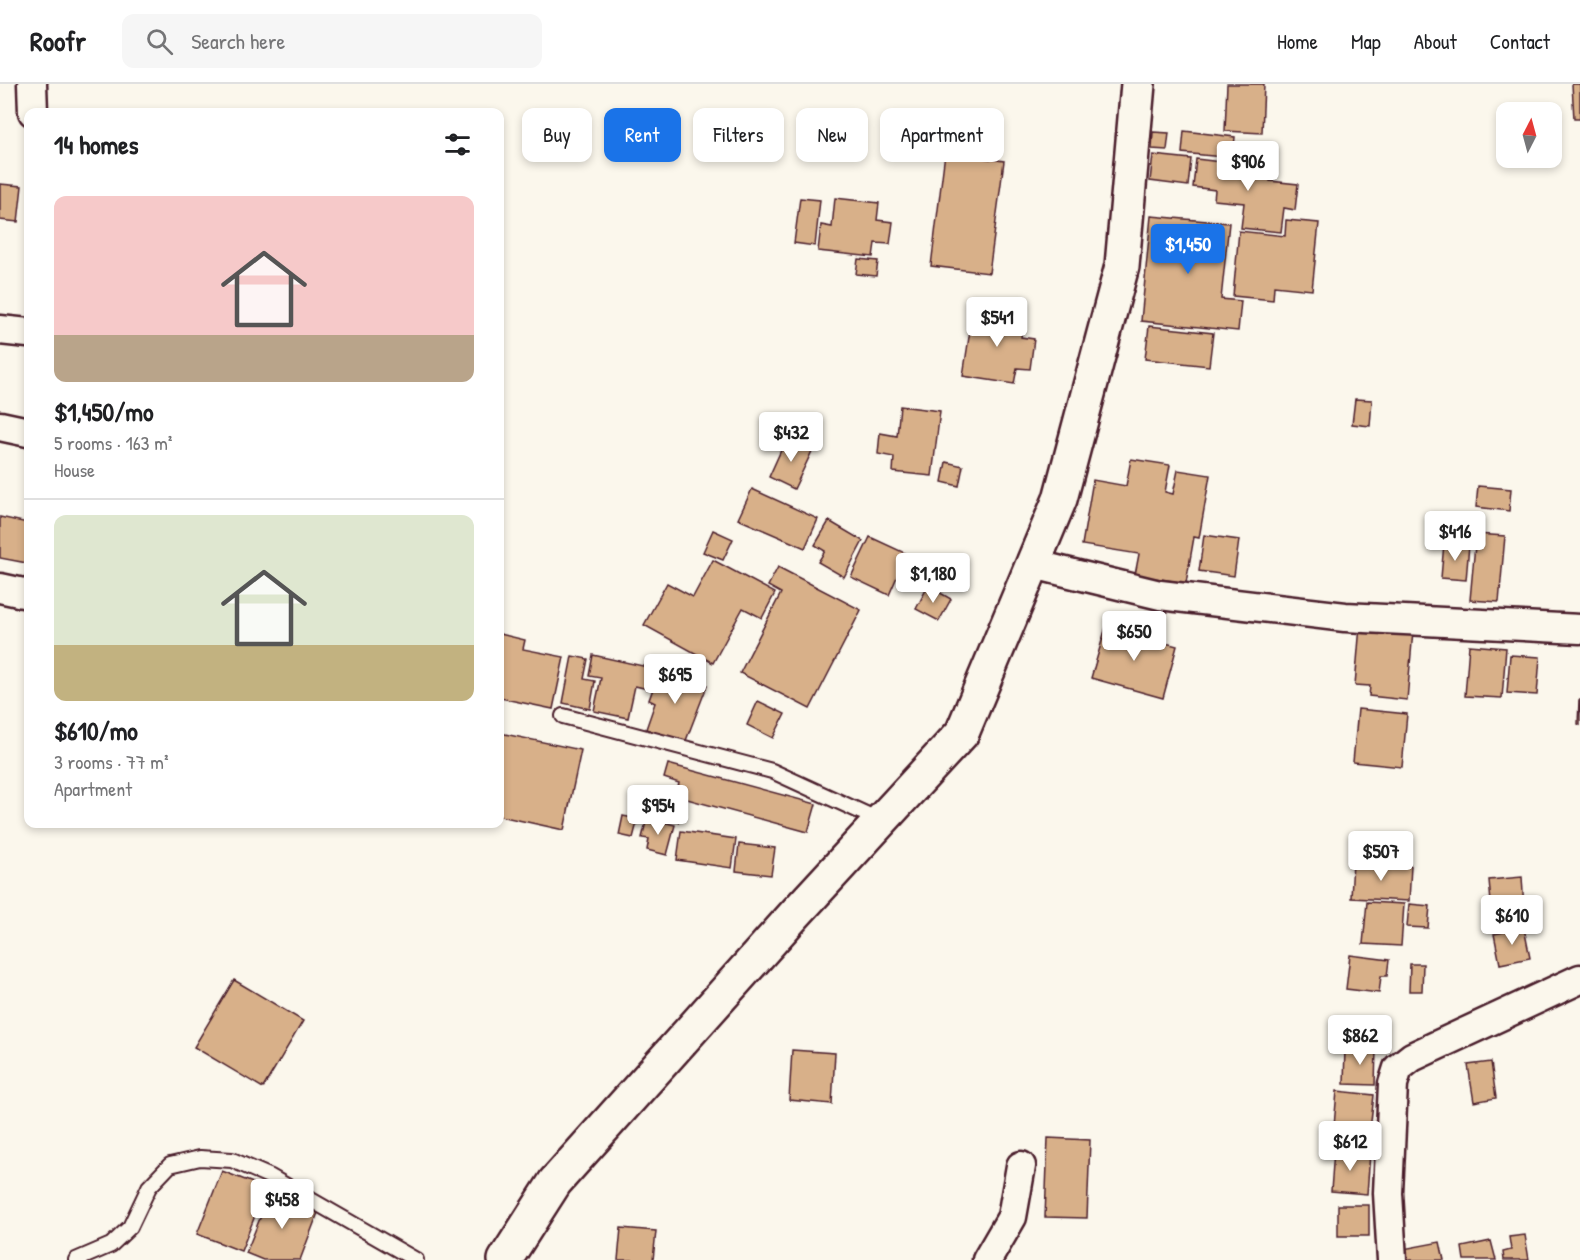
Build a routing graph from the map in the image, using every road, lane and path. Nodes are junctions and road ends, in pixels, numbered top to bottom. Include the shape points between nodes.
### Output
1 (32, 84) edge
2 (1137, 84) edge
3 (33, 108) edge
4 (0, 330) edge
5 (24, 333) edge
6 (0, 426) edge
7 (24, 431) edge
8 (1033, 564) junction
9 (0, 588) edge
10 (24, 593) edge
11 (1580, 629) edge
12 (563, 716) dead end
13 (881, 821) junction
14 (1580, 979) edge
15 (1021, 1166) dead end
16 (76, 1260) edge
17 (416, 1260) edge
18 (505, 1260) edge
19 (987, 1260) edge
20 (1392, 1260) edge

1 - 3 street
2 - 8 main road via 1122,266 1060,499
4 - 5 street
6 - 7 street
8 - 11 street via 1160,595 1345,617
8 - 13 main road via 962,733
9 - 10 street
12 - 13 lane via 772,771
13 - 18 main road via 555,1182
14 - 20 street via 1412,1057 1398,1068 1393,1084 1388,1193
15 - 19 street via 1012,1217
16 - 17 lane via 111,1245 130,1227 149,1187 170,1165 200,1158 232,1160 271,1177

